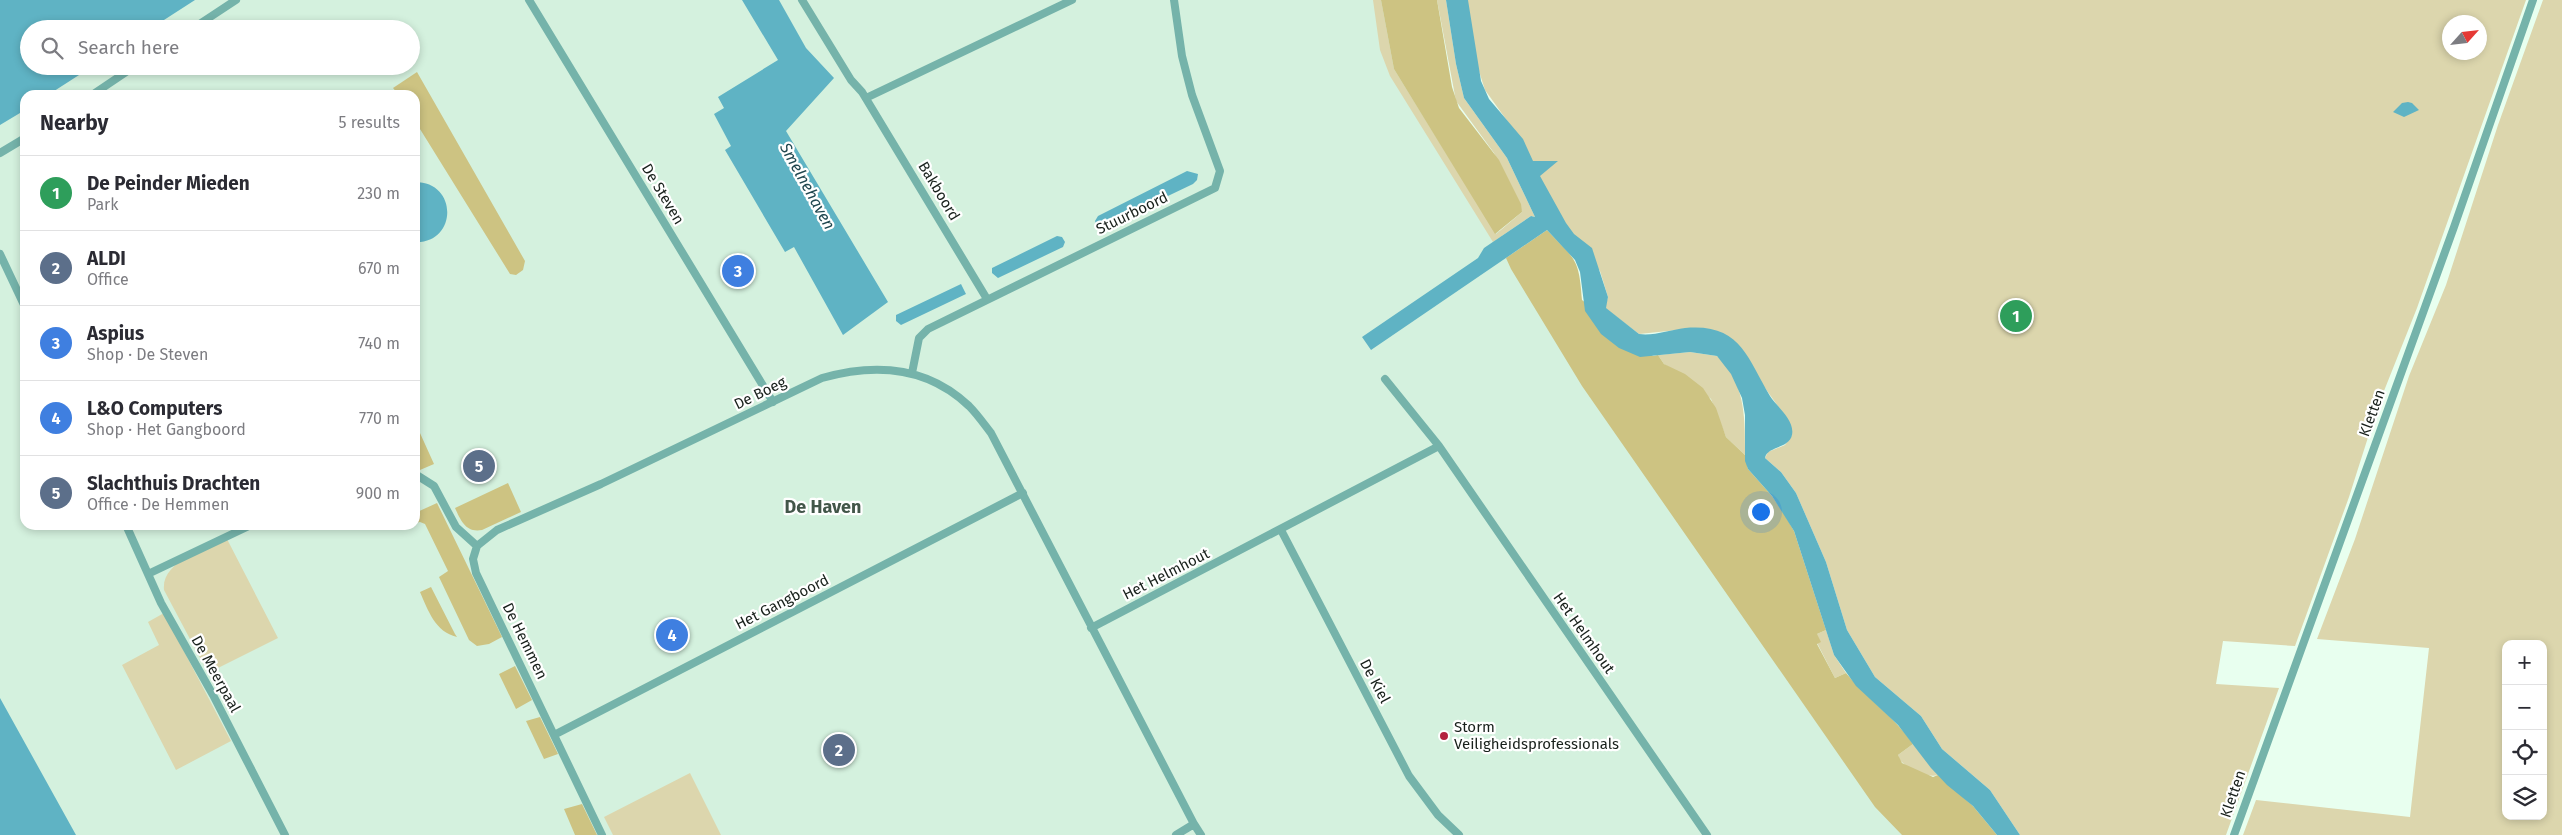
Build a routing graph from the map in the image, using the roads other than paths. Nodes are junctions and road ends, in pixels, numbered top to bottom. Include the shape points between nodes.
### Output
1 (236, 0) edge
2 (529, 0) edge
3 (802, 0) edge
4 (1072, 0) edge
5 (1174, 0) edge
6 (2533, 0) edge
7 (206, 20) edge
8 (122, 75) edge
9 (99, 90) edge
10 (866, 98) junction
11 (20, 141) edge
12 (0, 153) edge
13 (0, 254) edge
14 (20, 296) edge
15 (987, 299) junction
16 (912, 373) junction
17 (1385, 379) dead end
18 (773, 402) junction
19 (1439, 446) junction
20 (420, 477) edge
21 (1023, 493) junction
22 (128, 530) edge
23 (232, 530) edge
24 (1281, 530) junction
25 (477, 546) junction
26 (148, 574) junction
27 (1091, 628) junction
28 (554, 735) junction
29 (1194, 824) junction
30 (285, 835) edge
31 (602, 835) edge
32 (1176, 835) edge
33 (1201, 835) edge
34 (1459, 835) edge
35 (1707, 835) edge
36 (2234, 835) edge

1 - 7 street
2 - 18 street, De Steven
3 - 10 street, Bakboord via 851,80
4 - 10 street
5 - 15 street, Stuurboord via 1182,56 1192,95 1220,171 1215,188
6 - 36 street, Kletten
8 - 9 street
10 - 15 street, Bakboord
11 - 12 street
13 - 14 street
15 - 16 street, Stuurboord via 919,338
16 - 18 street, De Boeg via 882,369 850,370 822,378
16 - 21 street, De Boeg via 942,386 969,406 991,433
17 - 19 street, Het Helmhout
18 - 25 street, De Boeg via 497,530
19 - 24 street, Het Helmhout
19 - 35 street, Het Helmhout
20 - 25 street via 434,486 456,527
21 - 27 street
21 - 28 street, Het Gangboord
22 - 26 street, De Meerpaal
23 - 26 street
24 - 27 street, Het Helmhout
24 - 34 street, De Kiel via 1409,776 1438,815
25 - 28 street, De Hemmen via 473,558 476,573
26 - 30 street, De Meerpaal
27 - 29 street
28 - 31 street, De Hemmen
29 - 32 street
29 - 33 street

